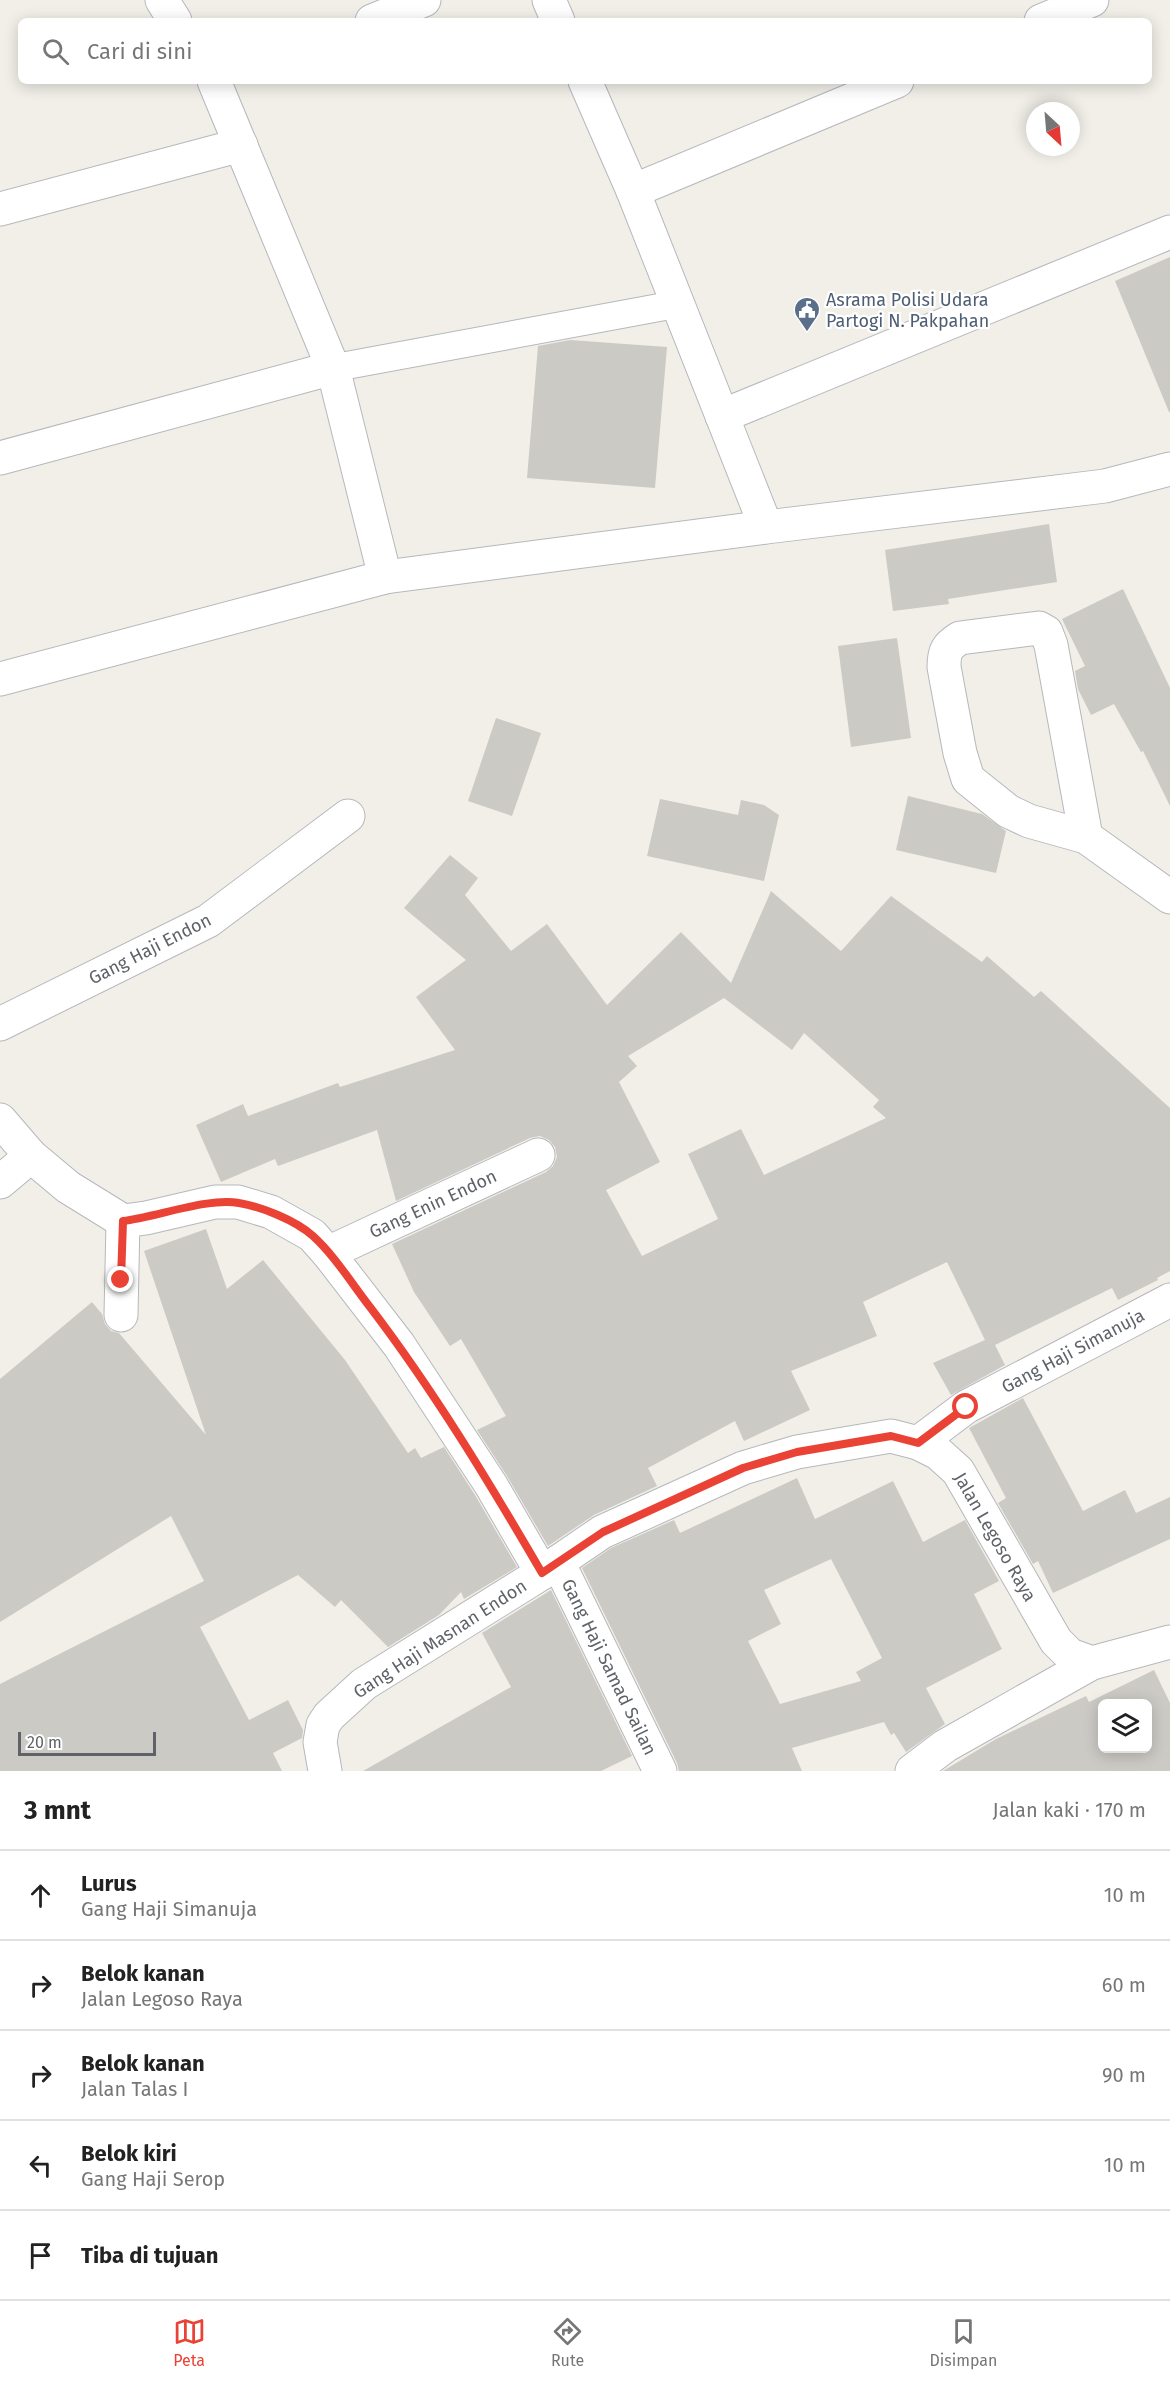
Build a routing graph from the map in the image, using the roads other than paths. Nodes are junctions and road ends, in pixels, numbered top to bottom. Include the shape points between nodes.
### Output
1 (162, 0) edge
2 (423, 0) edge
3 (549, 0) edge
4 (1092, 0) edge
5 (173, 18) edge
6 (379, 18) edge
7 (557, 18) edge
8 (1048, 18) edge
9 (219, 84) edge
10 (586, 84) edge
11 (890, 84) edge
12 (241, 145) junction
13 (633, 191) junction
14 (0, 209) edge
15 (1170, 232) edge
16 (678, 304) junction
17 (333, 368) junction
18 (722, 416) junction
19 (0, 458) edge
20 (1170, 470) edge
21 (766, 527) junction
22 (385, 577) junction
23 (0, 679) edge
24 (348, 816) dead end
25 (1086, 837) junction
26 (1170, 897) edge
27 (0, 1024) edge
28 (0, 1120) edge
29 (538, 1155) dead end
30 (31, 1156) junction
31 (0, 1182) edge
32 (123, 1221) junction
33 (328, 1253) junction
34 (1170, 1300) edge
35 (121, 1315) dead end
36 (918, 1443) junction
37 (550, 1568) junction
38 (1170, 1642) edge
39 (1092, 1662) junction
40 (325, 1771) edge
41 (660, 1771) edge
42 (912, 1771) edge

1 - 5 street
2 - 6 street
3 - 7 street
4 - 8 street
9 - 12 street
10 - 13 street
11 - 13 street
12 - 14 street
12 - 17 street
13 - 16 street
15 - 18 street
16 - 17 lane
16 - 18 street
17 - 19 street
17 - 22 street
18 - 21 street
20 - 21 street via 1105,486
21 - 22 street
22 - 23 street
24 - 27 street, Gang Haji Endon via 208,921
25 - 25 street via 1008,811 968,779 944,667 946,649 960,638 1039,628 1046,632
25 - 26 street
28 - 30 street
29 - 33 street, Gang Enin Endon
30 - 31 street
30 - 32 street via 68,1187
32 - 33 street, Gang Haji Samad Sailan via 215,1202 238,1202 271,1212 312,1235
32 - 35 street
33 - 37 street, Gang Haji Samad Sailan via 399,1345
34 - 36 street, Gang Haji Simanuja via 966,1407
36 - 37 street, Jalan Legoso Raya via 891,1436 797,1452 743,1468 603,1532
36 - 39 street, Jalan Legoso Raya via 938,1452 958,1471 1056,1641 1070,1655
37 - 40 street, Gang Haji Masnan Endon via 364,1684 346,1700 323,1725 320,1742
37 - 41 street, Gang Haji Samad Sailan
38 - 39 street
39 - 42 street via 945,1746

